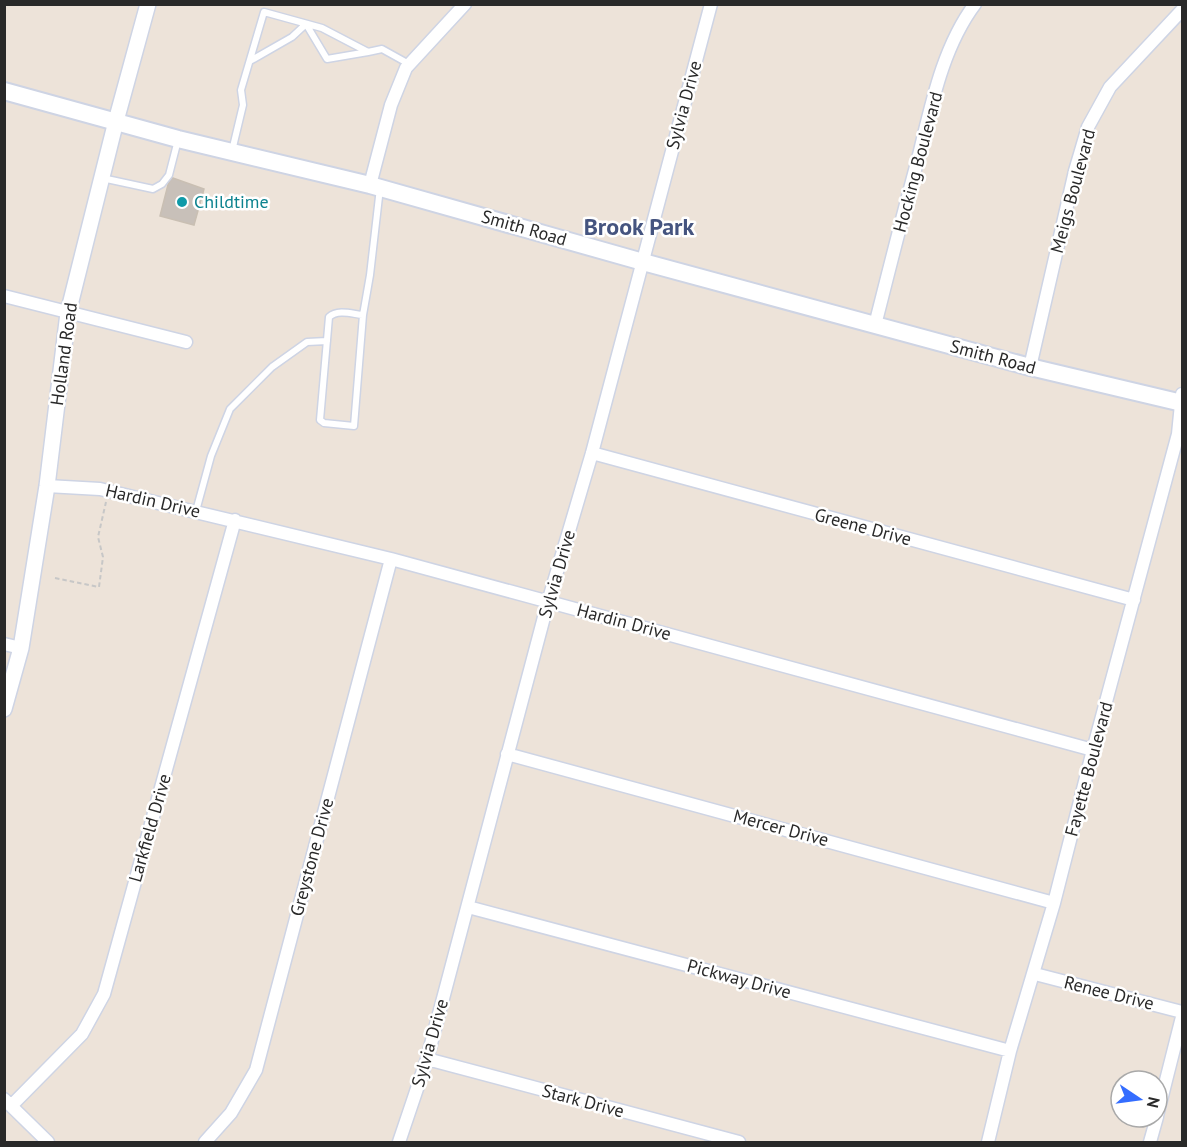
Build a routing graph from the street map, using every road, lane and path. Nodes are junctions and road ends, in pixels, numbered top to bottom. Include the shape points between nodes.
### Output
1 (148, 4) edge
2 (465, 4) edge
3 (711, 4) edge
4 (975, 4) edge
5 (1182, 10) edge
6 (306, 24) junction
7 (368, 52) junction
8 (250, 61) junction
9 (409, 64) junction
10 (4, 91) edge
11 (116, 121) junction
12 (178, 139) junction
13 (232, 152) junction
14 (102, 178) junction
15 (375, 186) junction
16 (643, 262) junction
17 (4, 296) edge
18 (68, 313) junction
19 (363, 315) junction
20 (875, 325) junction
21 (327, 341) junction
22 (186, 342) dead end
23 (1029, 367) junction
24 (1182, 400) edge
25 (592, 453) junction
26 (47, 486) junction
27 (108, 491) junction
28 (196, 511) junction
29 (236, 520) junction
30 (391, 559) junction
31 (55, 579) dead end
32 (1134, 600) junction
33 (548, 602) junction
34 (4, 644) edge
35 (21, 648) junction
36 (4, 709) edge
37 (1093, 750) junction
38 (507, 754) junction
39 (1054, 903) junction
40 (468, 907) junction
41 (1035, 974) junction
42 (1182, 1012) edge
43 (1182, 1017) edge
44 (1010, 1051) junction
45 (427, 1059) junction
46 (1169, 1069) edge
47 (8, 1103) edge
48 (48, 1143) edge
49 (205, 1143) edge
50 (399, 1143) edge
51 (739, 1143) edge
52 (988, 1143) edge

1 - 11 street, Holland Road
2 - 9 street
3 - 16 street, Sylvia Drive
4 - 20 street, Hocking Boulevard via 946,59 932,103
5 - 23 street, Meigs Boulevard via 1110,87 1088,127
6 - 7 lane
6 - 7 lane via 327,59
6 - 8 lane via 292,37
6 - 8 lane via 264,12
7 - 9 lane via 382,49
8 - 13 lane via 241,90 243,105
9 - 15 street via 391,105
10 - 11 main road, Smith Road
11 - 12 main road, Smith Road
11 - 14 street, Holland Road
12 - 13 main road, Smith Road
12 - 14 lane via 169,175 153,189
13 - 15 main road, Smith Road
14 - 18 street, Holland Road
15 - 16 main road, Smith Road
15 - 19 lane via 370,275
16 - 20 main road, Smith Road
16 - 25 street, Sylvia Drive
17 - 18 street
18 - 22 street
18 - 26 street, Holland Road
19 - 21 lane via 333,313 328,322
19 - 21 lane via 354,426 320,420
20 - 23 main road, Smith Road
21 - 28 lane via 307,342 272,367 230,409 211,456
23 - 24 main road, Smith Road
24 - 32 street, Fayette Boulevard via 1178,434
25 - 32 street, Greene Drive
25 - 33 street, Sylvia Drive
26 - 27 street, Hardin Drive
26 - 35 street, Holland Road
27 - 28 street, Hardin Drive
27 - 31 path via 98,537 103,557 99,587
28 - 29 street, Hardin Drive
29 - 30 street, Hardin Drive
29 - 47 street, Larkfield Drive via 104,994 82,1034
30 - 33 street, Hardin Drive
30 - 49 street, Greystone Drive via 256,1070 231,1113
32 - 37 street, Fayette Boulevard
33 - 37 street, Hardin Drive
33 - 38 street, Sylvia Drive
34 - 35 street
35 - 36 street, Holland Road
37 - 39 street, Fayette Boulevard
38 - 39 street, Mercer Drive
38 - 40 street, Sylvia Drive
39 - 41 street, Fayette Boulevard
40 - 44 street, Pickway Drive
40 - 45 street, Sylvia Drive
41 - 42 street, Renee Drive
41 - 44 street, Fayette Boulevard
43 - 46 street
44 - 52 street, Fayette Boulevard
45 - 50 street, Sylvia Drive
45 - 51 street, Stark Drive
47 - 48 street

